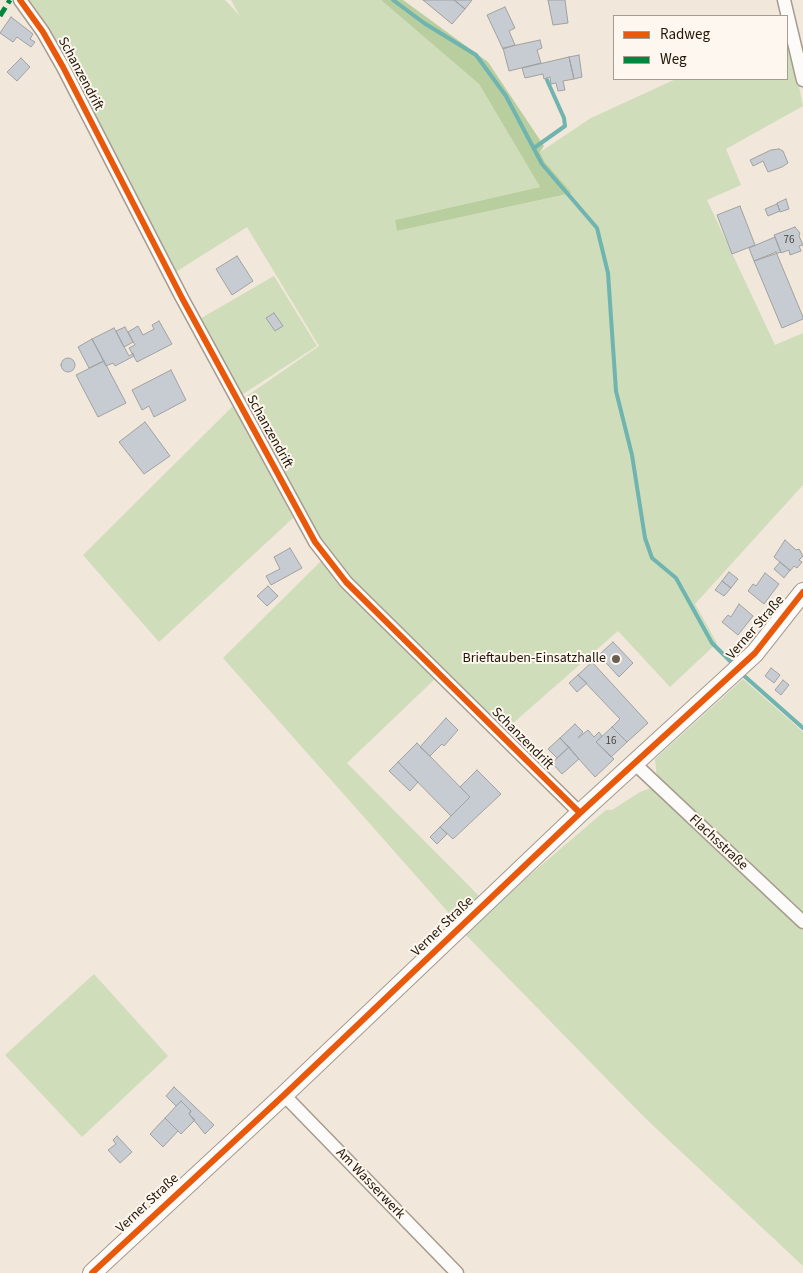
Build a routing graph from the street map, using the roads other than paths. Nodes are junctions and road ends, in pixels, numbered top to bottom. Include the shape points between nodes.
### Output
1 (20, 0) edge
2 (784, 0) edge
3 (788, 15) edge
4 (788, 17) edge
5 (803, 80) edge
6 (803, 592) edge
7 (634, 763) junction
8 (580, 813) junction
9 (803, 922) edge
10 (284, 1095) junction
11 (92, 1273) edge
12 (457, 1273) edge

1 - 8 street, Schanzendrift via 44,32 63,66 182,298 315,542 346,582
2 - 3 street
4 - 5 street
6 - 7 street, Verner Straße via 756,653
7 - 8 street, Verner Straße
7 - 9 street, Flachsstraße
8 - 10 street, Verner Straße
10 - 11 street, Verner Straße
10 - 12 street, Am Wasserwerk

